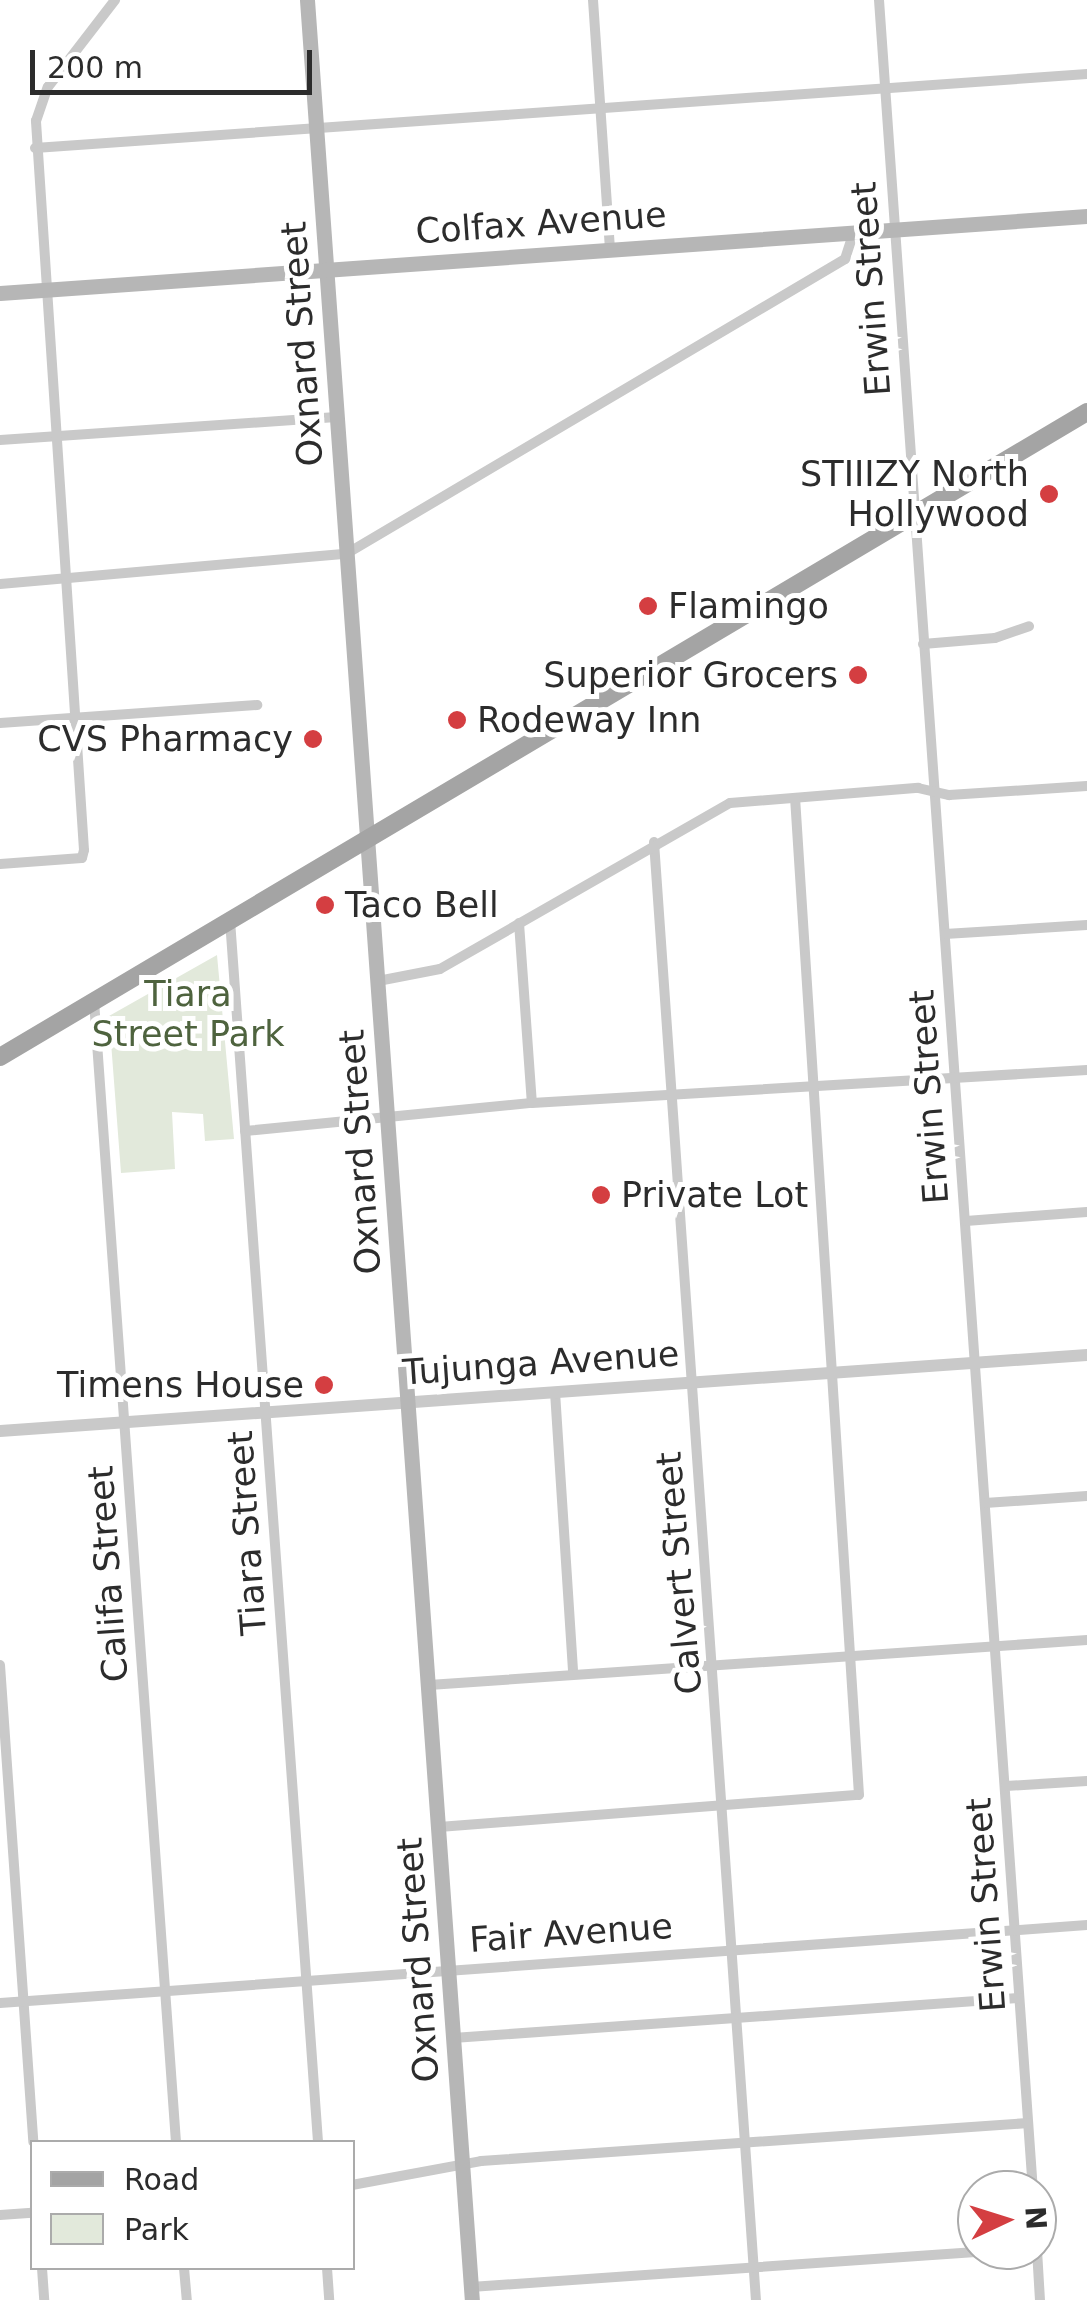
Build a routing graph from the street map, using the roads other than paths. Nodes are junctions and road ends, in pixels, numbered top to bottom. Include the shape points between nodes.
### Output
1 (115, 0) edge
2 (307, 0) edge
3 (593, 0) edge
4 (879, 0) edge
5 (1087, 74) edge
6 (886, 87) junction
7 (601, 109) junction
8 (316, 129) junction
9 (35, 148) junction
10 (1087, 216) edge
11 (894, 228) junction
12 (854, 231) junction
13 (610, 248) junction
14 (326, 271) junction
15 (45, 290) junction
16 (0, 293) edge
17 (1087, 412) edge
18 (336, 418) junction
19 (56, 436) junction
20 (0, 440) edge
21 (913, 516) junction
22 (346, 554) junction
23 (65, 580) junction
24 (0, 584) edge
25 (1030, 626) dead end
26 (923, 644) junction
27 (257, 705) dead end
28 (75, 718) junction
29 (0, 723) edge
30 (1087, 786) edge
31 (934, 792) junction
32 (795, 798) junction
33 (368, 836) junction
34 (654, 842) junction
35 (0, 864) edge
36 (230, 920) junction
37 (519, 923) junction
38 (1087, 924) edge
39 (945, 934) junction
40 (378, 981) junction
41 (94, 1002) junction
42 (0, 1057) edge
43 (1087, 1070) edge
44 (954, 1077) junction
45 (814, 1085) junction
46 (672, 1093) junction
47 (532, 1103) junction
48 (388, 1117) junction
49 (245, 1131) junction
50 (1087, 1212) edge
51 (966, 1221) junction
52 (1087, 1354) edge
53 (976, 1362) junction
54 (834, 1372) junction
55 (692, 1382) junction
56 (556, 1392) junction
57 (410, 1401) junction
58 (266, 1412) junction
59 (124, 1423) junction
60 (0, 1431) edge
61 (1087, 1496) edge
62 (985, 1503) junction
63 (1087, 1640) edge
64 (996, 1646) junction
65 (853, 1656) junction
66 (713, 1663) junction
67 (0, 1664) edge
68 (573, 1672) junction
69 (429, 1685) junction
70 (1087, 1781) edge
71 (1006, 1786) junction
72 (722, 1805) junction
73 (439, 1827) junction
74 (1087, 1925) edge
75 (1014, 1930) junction
76 (731, 1949) junction
77 (449, 1970) junction
78 (306, 1981) junction
79 (164, 1991) junction
80 (1020, 1998) junction
81 (24, 2001) junction
82 (0, 2002) edge
83 (736, 2018) junction
84 (453, 2038) junction
85 (1028, 2123) junction
86 (34, 2140) edge
87 (176, 2140) edge
88 (318, 2140) edge
89 (745, 2142) junction
90 (462, 2164) junction
91 (1032, 2170) edge
92 (355, 2184) edge
93 (30, 2213) edge
94 (0, 2215) edge
95 (957, 2253) edge
96 (754, 2267) junction
97 (42, 2270) edge
98 (184, 2270) edge
99 (326, 2270) edge
100 (1038, 2270) edge
101 (471, 2294) edge
102 (44, 2300) edge
103 (187, 2300) edge
104 (329, 2300) edge
105 (756, 2300) edge
106 (1040, 2300) edge

1 - 9 street via 48,87
2 - 8 main road, Oxnard Street
3 - 7 street
4 - 6 street, Erwin Street
5 - 6 street
6 - 7 street
6 - 11 street, Erwin Street
7 - 8 street
7 - 13 street
8 - 9 street
8 - 14 main road, Oxnard Street
9 - 15 street
10 - 11 main road, Colfax Avenue
11 - 12 main road, Colfax Avenue
11 - 21 street, Erwin Street
12 - 13 main road, Colfax Avenue
12 - 22 street via 845,259
13 - 14 main road, Colfax Avenue
14 - 15 main road, Colfax Avenue
14 - 18 main road, Oxnard Street
15 - 16 main road, Colfax Avenue
15 - 19 street
17 - 21 main road
18 - 19 street
18 - 22 main road, Oxnard Street
19 - 20 street
19 - 23 street
21 - 26 street, Erwin Street
21 - 33 main road
22 - 23 street
22 - 33 main road, Oxnard Street
23 - 24 street
23 - 28 street
25 - 26 street via 994,638
26 - 31 street, Erwin Street
27 - 28 street
28 - 29 street
28 - 35 street via 82,858
30 - 31 street
31 - 32 street
31 - 39 street, Erwin Street
32 - 34 street via 730,803
32 - 45 street
33 - 36 main road
33 - 40 main road, Oxnard Street
34 - 37 street
34 - 46 street, Calvert Street
36 - 41 main road
36 - 49 street, Tiara Street
37 - 40 street via 440,969
37 - 47 street
38 - 39 street
39 - 44 street, Erwin Street
40 - 48 main road, Oxnard Street
41 - 42 main road
41 - 59 street, Califa Street
43 - 44 street
44 - 45 street
44 - 51 street, Erwin Street
45 - 46 street
45 - 54 street
46 - 47 street
46 - 55 street, Calvert Street
47 - 48 street
48 - 49 street
48 - 57 main road, Oxnard Street
49 - 58 street, Tiara Street
50 - 51 street
51 - 53 street, Erwin Street
52 - 53 street, Tujunga Avenue
53 - 54 street, Tujunga Avenue
53 - 62 street, Erwin Street
54 - 55 street, Tujunga Avenue
54 - 65 street
55 - 56 street, Tujunga Avenue
55 - 66 street, Calvert Street
56 - 57 street, Tujunga Avenue
56 - 68 street
57 - 58 street, Tujunga Avenue
57 - 69 main road, Oxnard Street
58 - 59 street, Tujunga Avenue
58 - 78 street, Tiara Street
59 - 60 street, Tujunga Avenue
59 - 79 street, Califa Street
61 - 62 street
62 - 64 street, Erwin Street
63 - 64 street
64 - 65 street
64 - 71 street, Erwin Street
65 - 66 street
65 - 72 street via 859,1796
66 - 68 street
66 - 72 street, Calvert Street
67 - 81 street
68 - 69 street
69 - 73 main road, Oxnard Street
70 - 71 street
71 - 75 street, Erwin Street
72 - 73 street
72 - 76 street, Calvert Street
73 - 77 main road, Oxnard Street
74 - 75 street, Fair Avenue
75 - 76 street, Fair Avenue
75 - 80 street, Erwin Street
76 - 77 street, Fair Avenue
76 - 83 street, Calvert Street
77 - 78 street, Fair Avenue
77 - 84 main road, Oxnard Street
78 - 79 street, Fair Avenue
78 - 88 street, Tiara Street
79 - 81 street, Fair Avenue
79 - 87 street, Califa Street
80 - 83 street
80 - 85 street, Erwin Street
81 - 82 street, Fair Avenue
81 - 86 street
83 - 84 street
83 - 89 street, Calvert Street
84 - 90 main road, Oxnard Street
85 - 89 street
85 - 91 street, Erwin Street
89 - 90 street
89 - 96 street, Calvert Street
90 - 92 street
90 - 101 main road, Oxnard Street
93 - 94 street
95 - 96 street
96 - 101 street
96 - 105 street, Calvert Street
97 - 102 street
98 - 103 street
99 - 104 street
100 - 106 street

